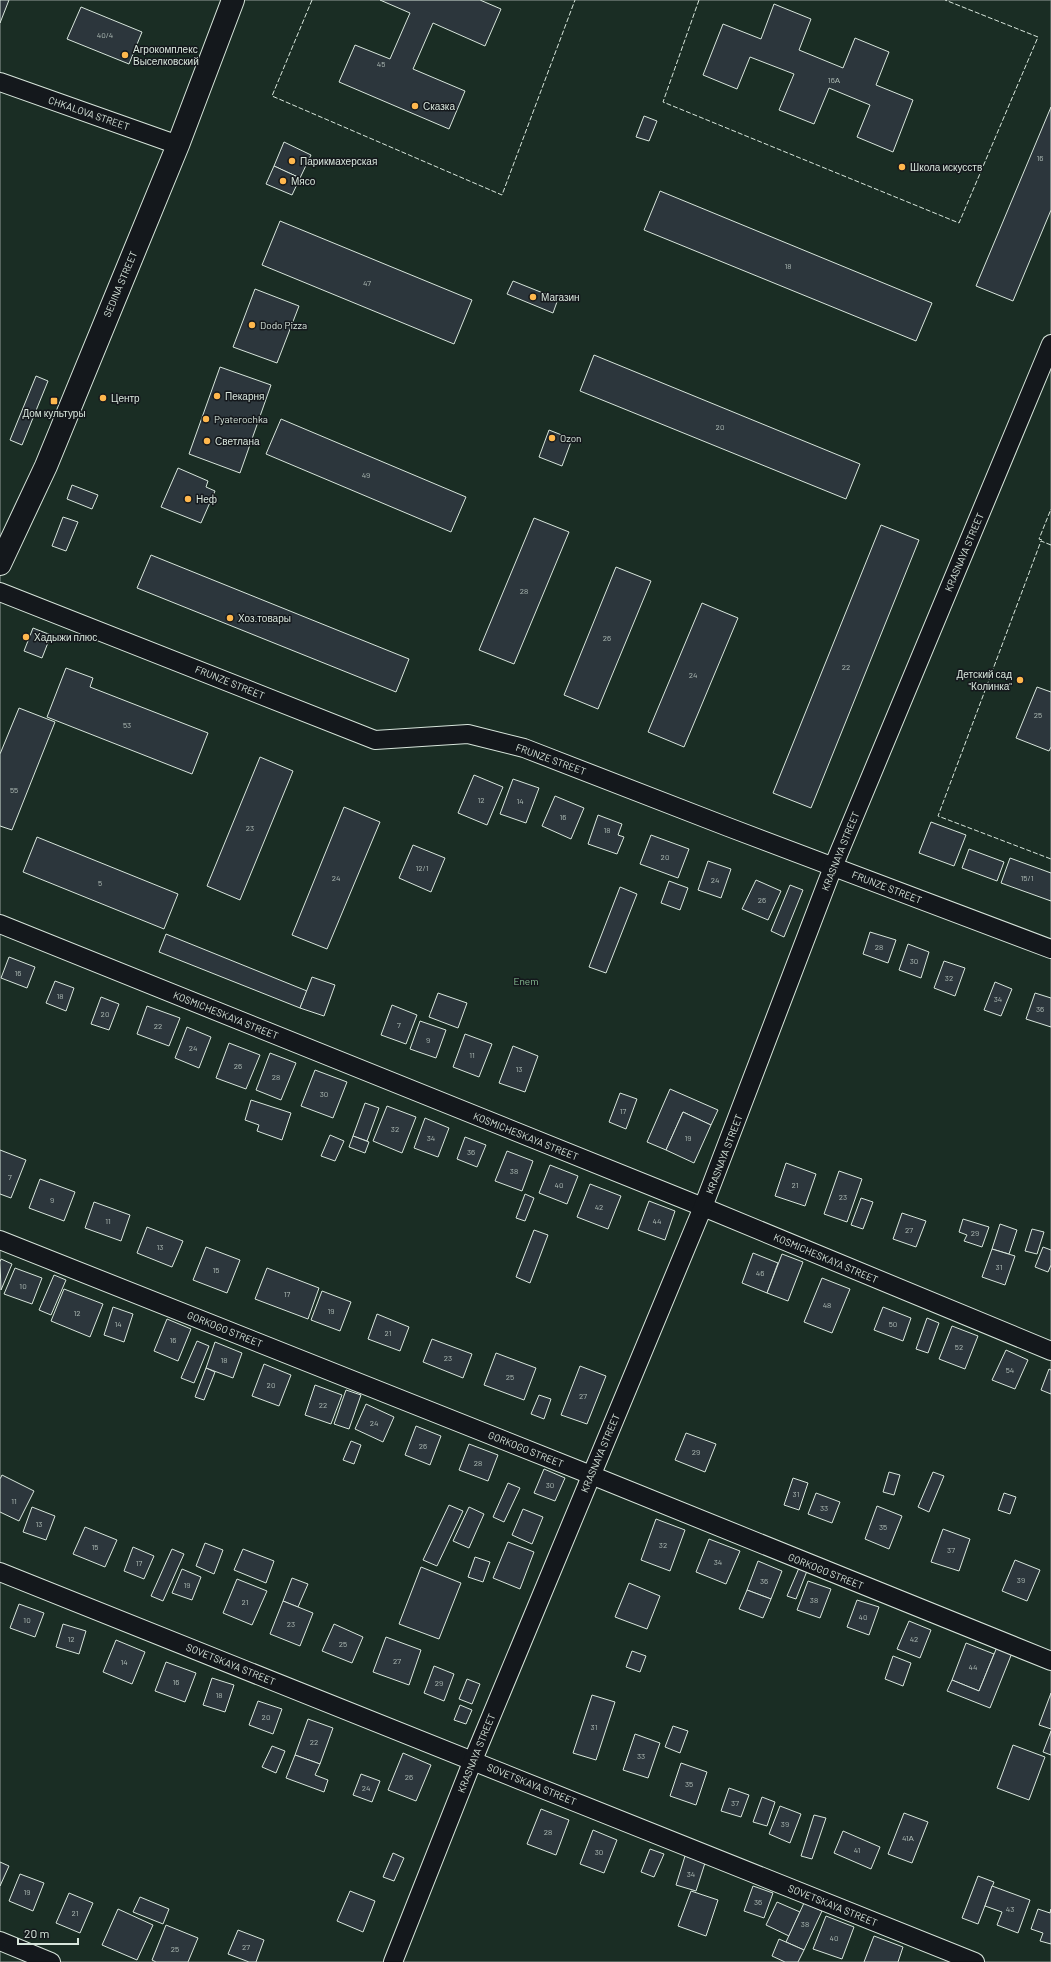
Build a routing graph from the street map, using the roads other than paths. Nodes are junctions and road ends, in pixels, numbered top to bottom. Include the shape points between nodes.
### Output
1 (233, 0) edge
2 (0, 82) edge
3 (178, 145) junction
4 (1051, 344) edge
5 (0, 564) edge
6 (0, 592) edge
7 (833, 867) junction
8 (0, 924) edge
9 (1051, 949) edge
10 (703, 1207) junction
11 (0, 1240) edge
12 (1051, 1351) edge
13 (591, 1475) junction
14 (0, 1572) edge
15 (1051, 1662) edge
16 (473, 1760) junction
17 (0, 1941) edge
18 (51, 1962) edge
19 (393, 1962) edge
20 (975, 1962) edge

1 - 3 street, SEDINA STREET
2 - 3 street, CHKALOVA STREET
3 - 5 street, SEDINA STREET via 46,466
4 - 7 street, KRASNAYA STREET
6 - 7 street, FRUNZE STREET via 375,740 468,734 524,748
7 - 9 street, FRUNZE STREET
7 - 10 street, KRASNAYA STREET
8 - 10 street, KOSMICHESKAYA STREET
10 - 12 street, KOSMICHESKAYA STREET
10 - 13 street, KRASNAYA STREET
11 - 13 street, GORKOGO STREET
13 - 15 street, GORKOGO STREET
13 - 16 street, KRASNAYA STREET
14 - 16 street, SOVETSKAYA STREET
16 - 19 street, KRASNAYA STREET
16 - 20 street, SOVETSKAYA STREET
17 - 18 street

